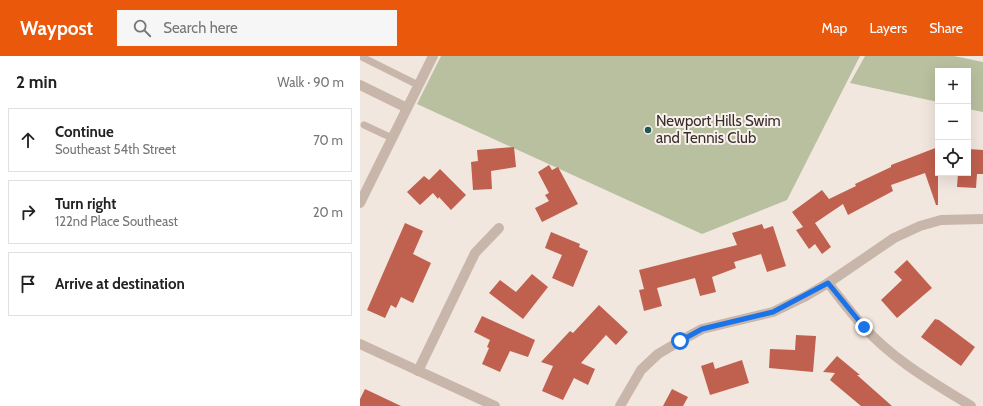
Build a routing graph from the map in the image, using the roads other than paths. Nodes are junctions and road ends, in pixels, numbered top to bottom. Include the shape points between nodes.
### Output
1 (360, 56) edge
2 (433, 56) edge
3 (360, 85) edge
4 (418, 85) junction
5 (407, 108) junction
6 (364, 125) dead end
7 (392, 138) junction
8 (360, 203) edge
9 (983, 219) edge
10 (499, 228) dead end
11 (828, 283) junction
12 (360, 344) edge
13 (418, 371) junction
14 (495, 406) edge
15 (620, 406) edge
16 (971, 406) edge

1 - 4 lane
2 - 4 street
3 - 5 street
4 - 5 street
5 - 7 street
6 - 7 lane
7 - 8 street
9 - 11 street via 942,220 920,226 894,238
10 - 13 street via 475,253
11 - 15 street via 773,312 702,329 658,354 640,370
11 - 16 street via 864,327 890,352
12 - 13 street
13 - 14 street

